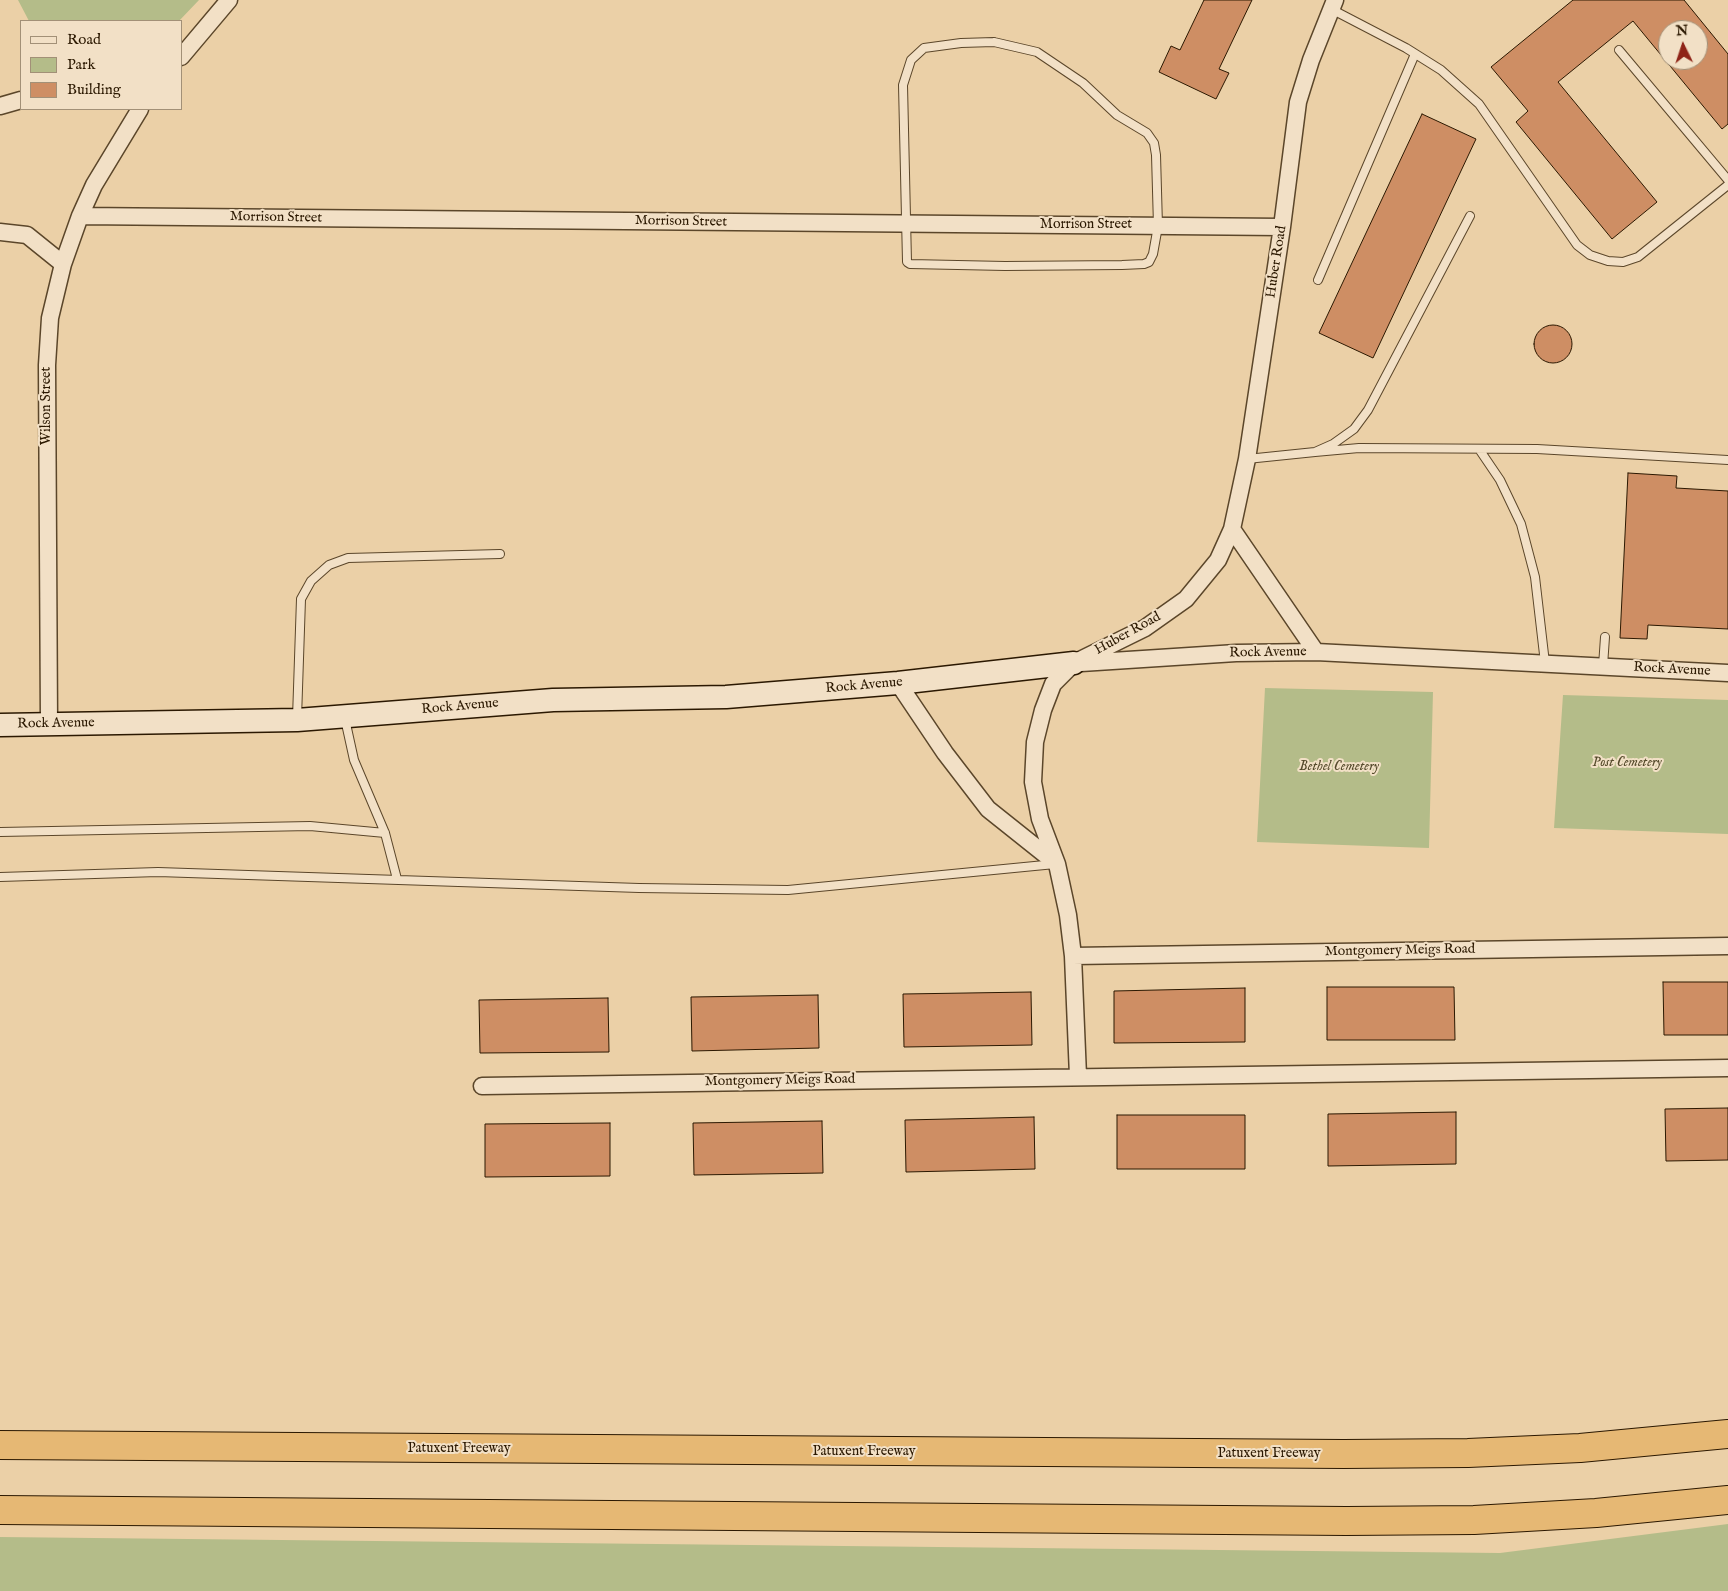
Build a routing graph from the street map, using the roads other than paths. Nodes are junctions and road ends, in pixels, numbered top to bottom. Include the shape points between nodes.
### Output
1 (229, 0) edge
2 (1333, 4) edge
3 (1619, 50) dead end
4 (1415, 54) junction
5 (182, 56) edge
6 (20, 100) edge
7 (0, 106) edge
8 (139, 110) edge
9 (1728, 180) edge
10 (1728, 185) edge
11 (80, 216) junction
12 (1470, 216) dead end
13 (905, 224) junction
14 (1158, 226) junction
15 (1282, 227) junction
16 (0, 232) edge
17 (63, 264) junction
18 (1318, 280) dead end
19 (1479, 449) junction
20 (1315, 452) junction
21 (1247, 459) junction
22 (1728, 460) edge
23 (1232, 529) junction
24 (500, 554) dead end
25 (1605, 637) dead end
26 (1316, 652) junction
27 (1074, 663) junction
28 (1545, 663) junction
29 (1603, 666) junction
30 (1728, 673) edge
31 (898, 684) junction
32 (345, 717) junction
33 (297, 720) junction
34 (49, 724) junction
35 (0, 725) edge
36 (0, 832) edge
37 (385, 833) junction
38 (1057, 864) junction
39 (0, 877) edge
40 (397, 879) junction
41 (1728, 946) edge
42 (1073, 956) junction
43 (1728, 1068) edge
44 (1078, 1076) junction
45 (482, 1086) dead end
46 (1728, 1434) edge
47 (0, 1445) edge
48 (1728, 1500) edge
49 (0, 1510) edge

1 - 5 street
2 - 4 lane
2 - 15 street, Huber Road via 1298,102
3 - 9 lane
4 - 10 lane via 1441,70 1479,104 1577,245 1590,255 1623,262 1638,257
4 - 18 lane
6 - 7 street
8 - 11 street, Wilson Street via 94,185
11 - 13 street, Morrison Street
11 - 17 street, Wilson Street
12 - 20 lane via 1368,410 1354,428 1333,444
13 - 14 street, Morrison Street
13 - 14 lane via 905,257 910,264 1005,266 1144,264 1153,254
13 - 14 lane via 904,85 912,60 924,48 994,42 1037,52 1083,83 1117,115 1147,133 1154,143 1156,155
14 - 15 street, Morrison Street
15 - 21 street, Huber Road
16 - 17 street via 27,235
17 - 34 street, Wilson Street via 50,318 47,365
19 - 20 lane via 1359,448
19 - 22 lane via 1538,449
19 - 28 lane via 1500,480 1521,524 1535,577
20 - 21 lane
21 - 23 street, Huber Road
23 - 26 street
23 - 27 street, Huber Road via 1218,560 1186,599 1145,628
24 - 33 lane via 348,558 329,566 311,581 301,599
25 - 29 lane
26 - 27 street, Rock Avenue via 1236,653
26 - 28 street, Rock Avenue
27 - 31 street, Rock Avenue
27 - 38 street via 1053,684 1035,742 1033,782 1040,819
28 - 29 street, Rock Avenue
29 - 30 street, Rock Avenue
31 - 32 street, Rock Avenue via 726,697 553,700
31 - 38 street via 988,809
32 - 33 street, Rock Avenue
32 - 37 lane via 354,760
33 - 34 street, Rock Avenue
34 - 35 street, Rock Avenue
36 - 37 lane via 310,826
37 - 40 lane
38 - 40 lane via 788,890
38 - 42 street
39 - 40 lane via 158,872
41 - 42 street, Montgomery Meigs Road
42 - 44 street
43 - 44 street, Montgomery Meigs Road
44 - 45 street, Montgomery Meigs Road
46 - 47 highway, Patuxent Freeway via 1580,1448 1344,1454
48 - 49 highway via 1596,1514 1474,1520 1346,1521

